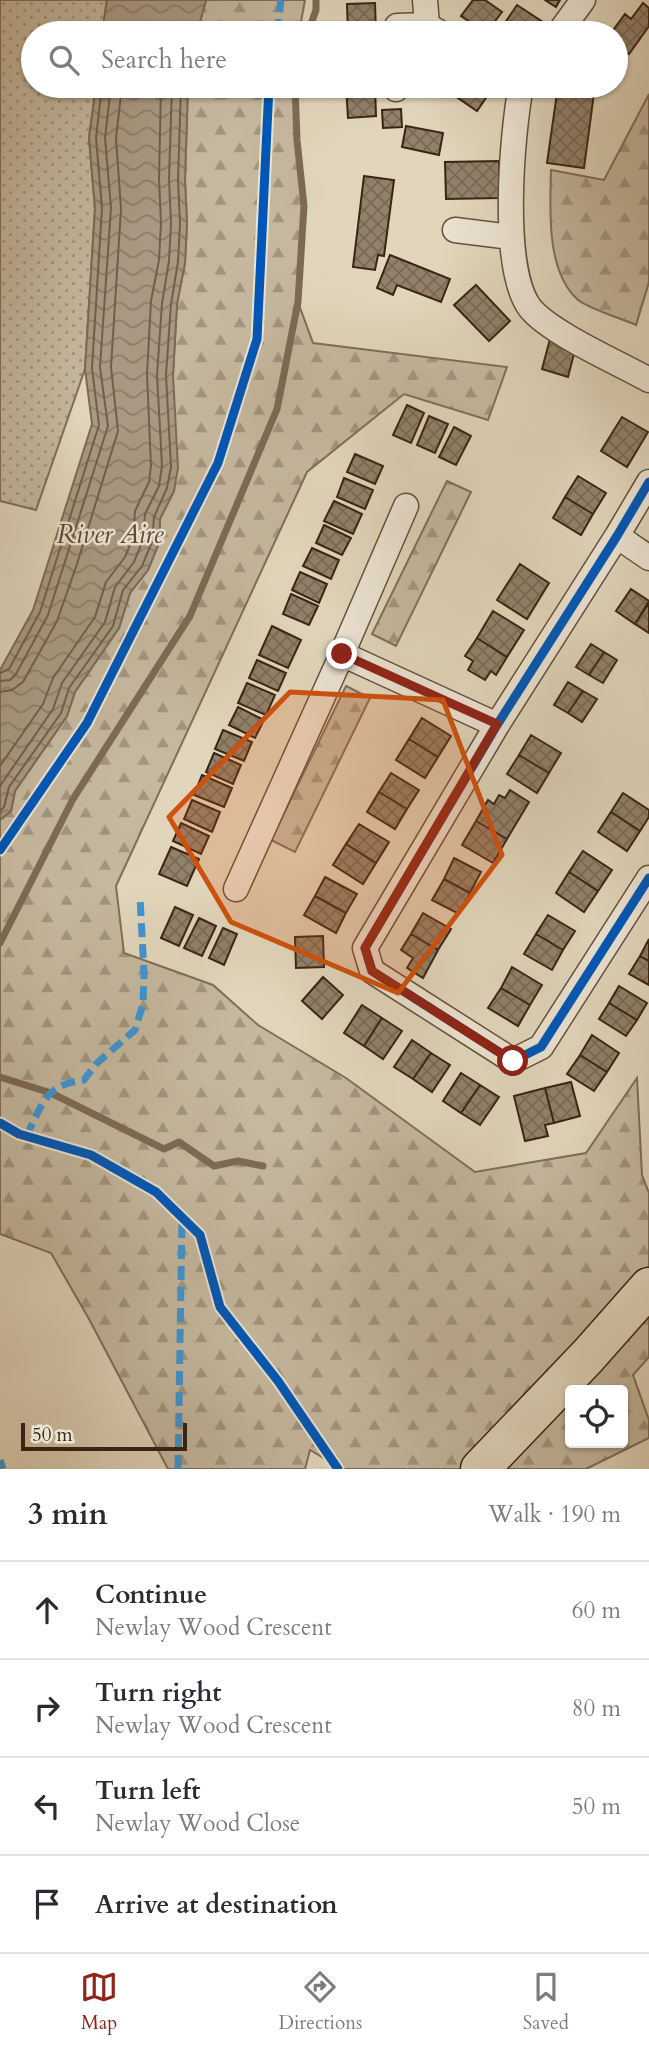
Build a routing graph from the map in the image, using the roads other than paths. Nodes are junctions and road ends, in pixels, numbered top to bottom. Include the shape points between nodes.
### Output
1 (425, 0) edge
2 (583, 0) edge
3 (431, 21) edge
4 (568, 21) edge
5 (519, 98) edge
6 (455, 230) dead end
7 (511, 237) junction
8 (649, 380) edge
9 (649, 482) edge
10 (406, 506) dead end
11 (617, 536) junction
12 (649, 558) edge
13 (342, 654) junction
14 (497, 724) junction
15 (649, 878) edge
16 (236, 889) dead end
17 (649, 1287) edge
18 (480, 1469) edge

1 - 3 street
2 - 4 street
5 - 7 street
6 - 7 street
7 - 8 street via 516,274 530,307 553,328
9 - 11 street
10 - 13 street
11 - 12 street
11 - 14 street
13 - 14 street
13 - 16 street
14 - 15 street via 365,948 372,971 513,1061 541,1048
17 - 18 main road

